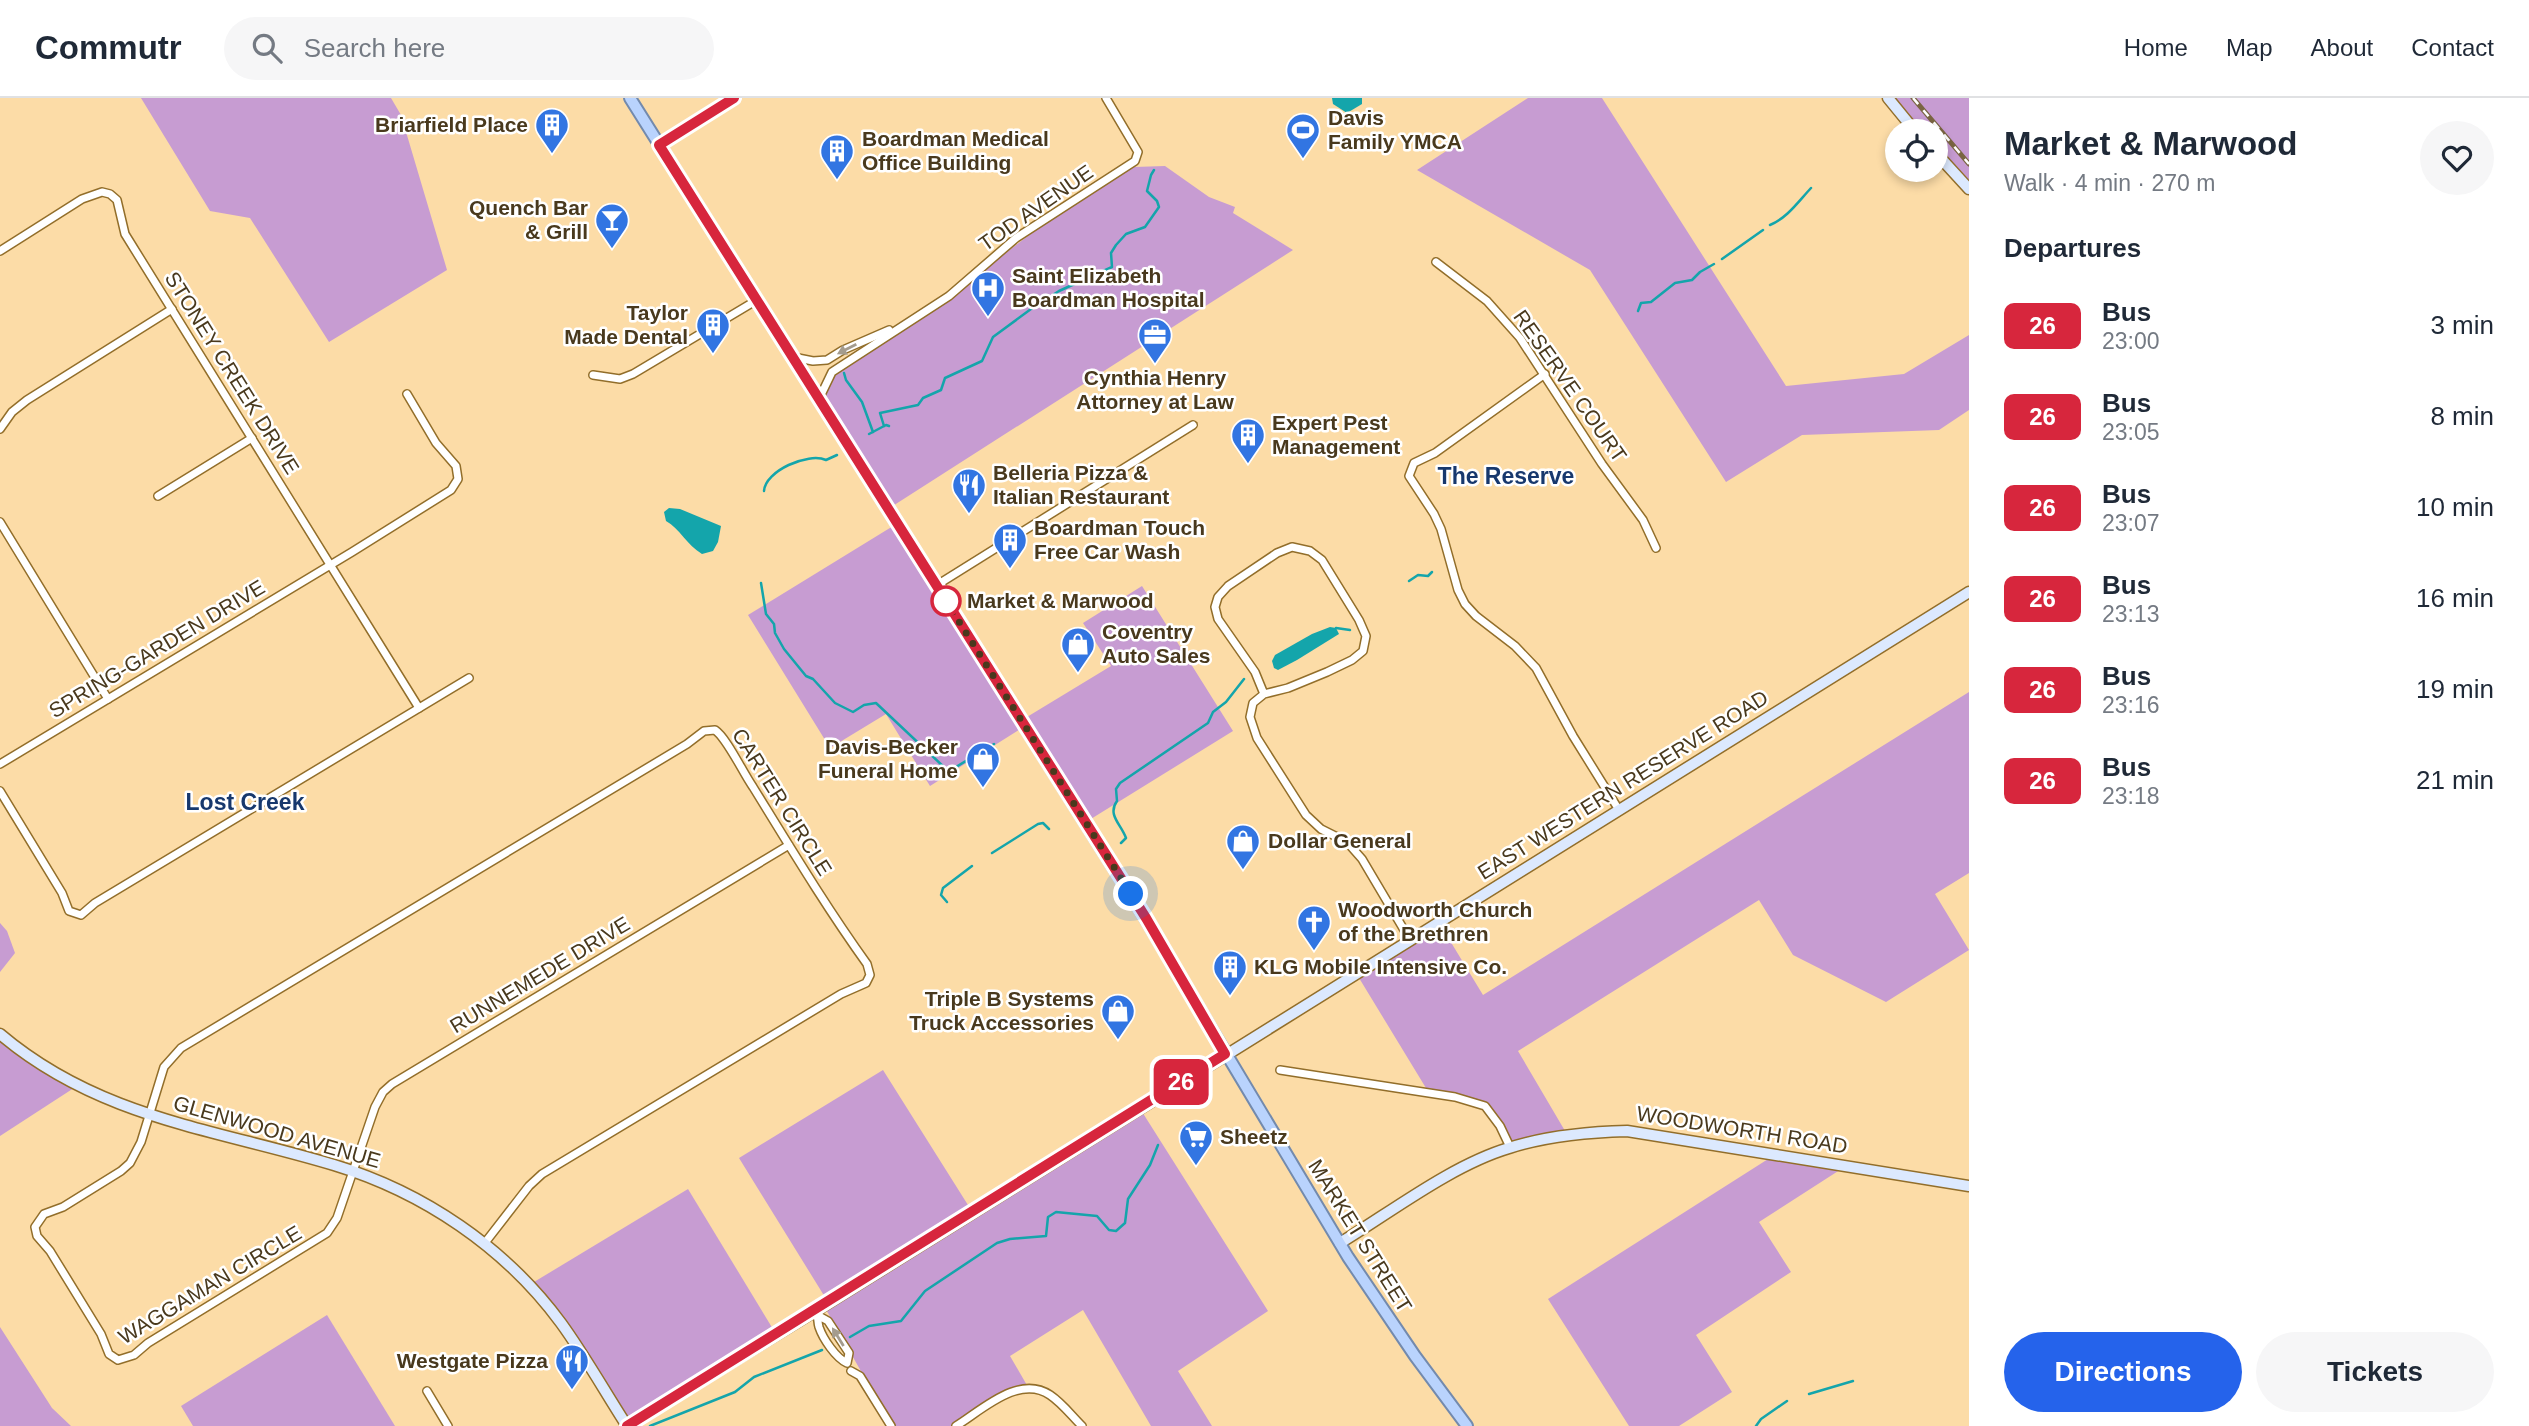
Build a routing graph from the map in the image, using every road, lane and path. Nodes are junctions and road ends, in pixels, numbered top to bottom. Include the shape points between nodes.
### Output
1 (630, 98) edge
2 (734, 98) edge
3 (1106, 98) edge
4 (1888, 98) edge
5 (1905, 119) edge
6 (659, 145) junction
7 (1948, 166) edge
8 (1969, 189) edge
9 (0, 251) edge
10 (1436, 261) dead end
11 (757, 300) junction
12 (172, 309) junction
13 (899, 327) junction
14 (793, 357) junction
15 (1545, 374) junction
16 (593, 375) dead end
17 (407, 394) dead end
18 (819, 399) junction
19 (1193, 425) dead end
20 (0, 429) edge
21 (252, 438) junction
22 (158, 496) dead end
23 (0, 522) edge
24 (1656, 548) dead end
25 (332, 565) junction
26 (937, 585) junction
27 (1969, 592) edge
28 (470, 678) dead end
29 (1264, 694) junction
30 (108, 699) junction
31 (419, 708) junction
32 (0, 764) edge
33 (0, 791) edge
34 (1619, 810) junction
35 (789, 845) junction
36 (1410, 940) junction
37 (0, 1034) edge
38 (1225, 1054) junction
39 (1280, 1070) dead end
40 (149, 1115) junction
41 (1510, 1147) junction
42 (353, 1171) junction
43 (1969, 1186) edge
44 (1340, 1243) junction
45 (484, 1244) junction
46 (817, 1313) junction
47 (852, 1371) dead end
48 (427, 1391) dead end
49 (448, 1426) edge
50 (627, 1426) edge
51 (891, 1426) edge
52 (956, 1426) edge
53 (1082, 1426) edge
54 (1467, 1426) edge

1 - 6 main road, MARKET STREET
2 - 6 main road
3 - 13 street, TOD AVENUE via 1138,152 1135,161 1016,238 949,296
4 - 5 main road
6 - 11 main road, MARKET STREET
7 - 8 main road
9 - 12 street, STONEY CREEK DRIVE via 82,199 102,192 114,196 125,234
10 - 15 street, RESERVE COURT via 1498,312
11 - 14 main road, MARKET STREET
11 - 16 street via 633,374 620,379
12 - 20 street via 27,400
12 - 21 street, STONEY CREEK DRIVE
13 -> 14 street, TOD AVENUE via 827,360
13 - 18 street, TOD AVENUE via 832,372
14 - 18 main road, MARKET STREET
15 - 24 street, RESERVE COURT via 1643,520
15 - 34 street via 1435,453 1414,463 1409,476 1441,529 1465,604 1536,668
17 - 25 street, SPRING-GARDEN DRIVE via 436,443 456,466 455,485
18 - 26 main road, MARKET STREET
19 - 26 street
21 - 22 street
21 - 25 street, STONEY CREEK DRIVE
23 - 30 street
25 - 30 street, SPRING-GARDEN DRIVE
25 - 31 street, STONEY CREEK DRIVE
26 - 38 main road, MARKET STREET via 1146,918
27 - 34 main road, EAST WESTERN RESERVE ROAD
28 - 31 street
29 - 29 street via 1327,672 1363,651 1366,636 1359,620 1322,560 1310,551 1292,547 1277,553 1218,597 1218,619 1255,672
29 - 36 street via 1254,703 1250,718 1256,738 1306,815 1347,842 1362,859
30 - 32 street, SPRING-GARDEN DRIVE
31 - 33 street via 81,915 69,911
34 - 36 main road, EAST WESTERN RESERVE ROAD
35 - 40 street, CARTER CIRCLE via 723,736 712,729 704,731 181,1048 164,1067
35 - 42 street, RUNNEMEDE DRIVE via 392,1084 379,1098
35 - 45 street, CARTER CIRCLE via 867,964 870,975 866,983 542,1174
36 - 38 main road, EAST WESTERN RESERVE ROAD
37 - 40 main road, GLENWOOD AVENUE via 72,1083
38 - 44 main road, MARKET STREET
38 - 46 main road, EAST WESTERN RESERVE ROAD
39 - 41 street via 1455,1097 1485,1106
40 - 42 main road, GLENWOOD AVENUE
40 - 42 street, WAGGAMAN CIRCLE via 130,1163 63,1207 44,1214 35,1227 109,1354 118,1360 134,1355 322,1237 337,1218
41 - 43 main road, WOODWORTH ROAD via 1627,1131
41 - 44 main road, WOODWORTH ROAD via 1454,1174
42 - 45 main road, GLENWOOD AVENUE via 432,1207
44 - 54 main road, MARKET STREET
45 - 50 main road, GLENWOOD AVENUE via 525,1281 560,1322
46 -> 46 street via 819,1326 839,1359 847,1363 849,1353 828,1321
46 - 50 main road, EAST WESTERN RESERVE ROAD
47 - 51 street via 860,1376
48 - 49 street
52 - 53 street via 1014,1390 1028,1387 1050,1395

